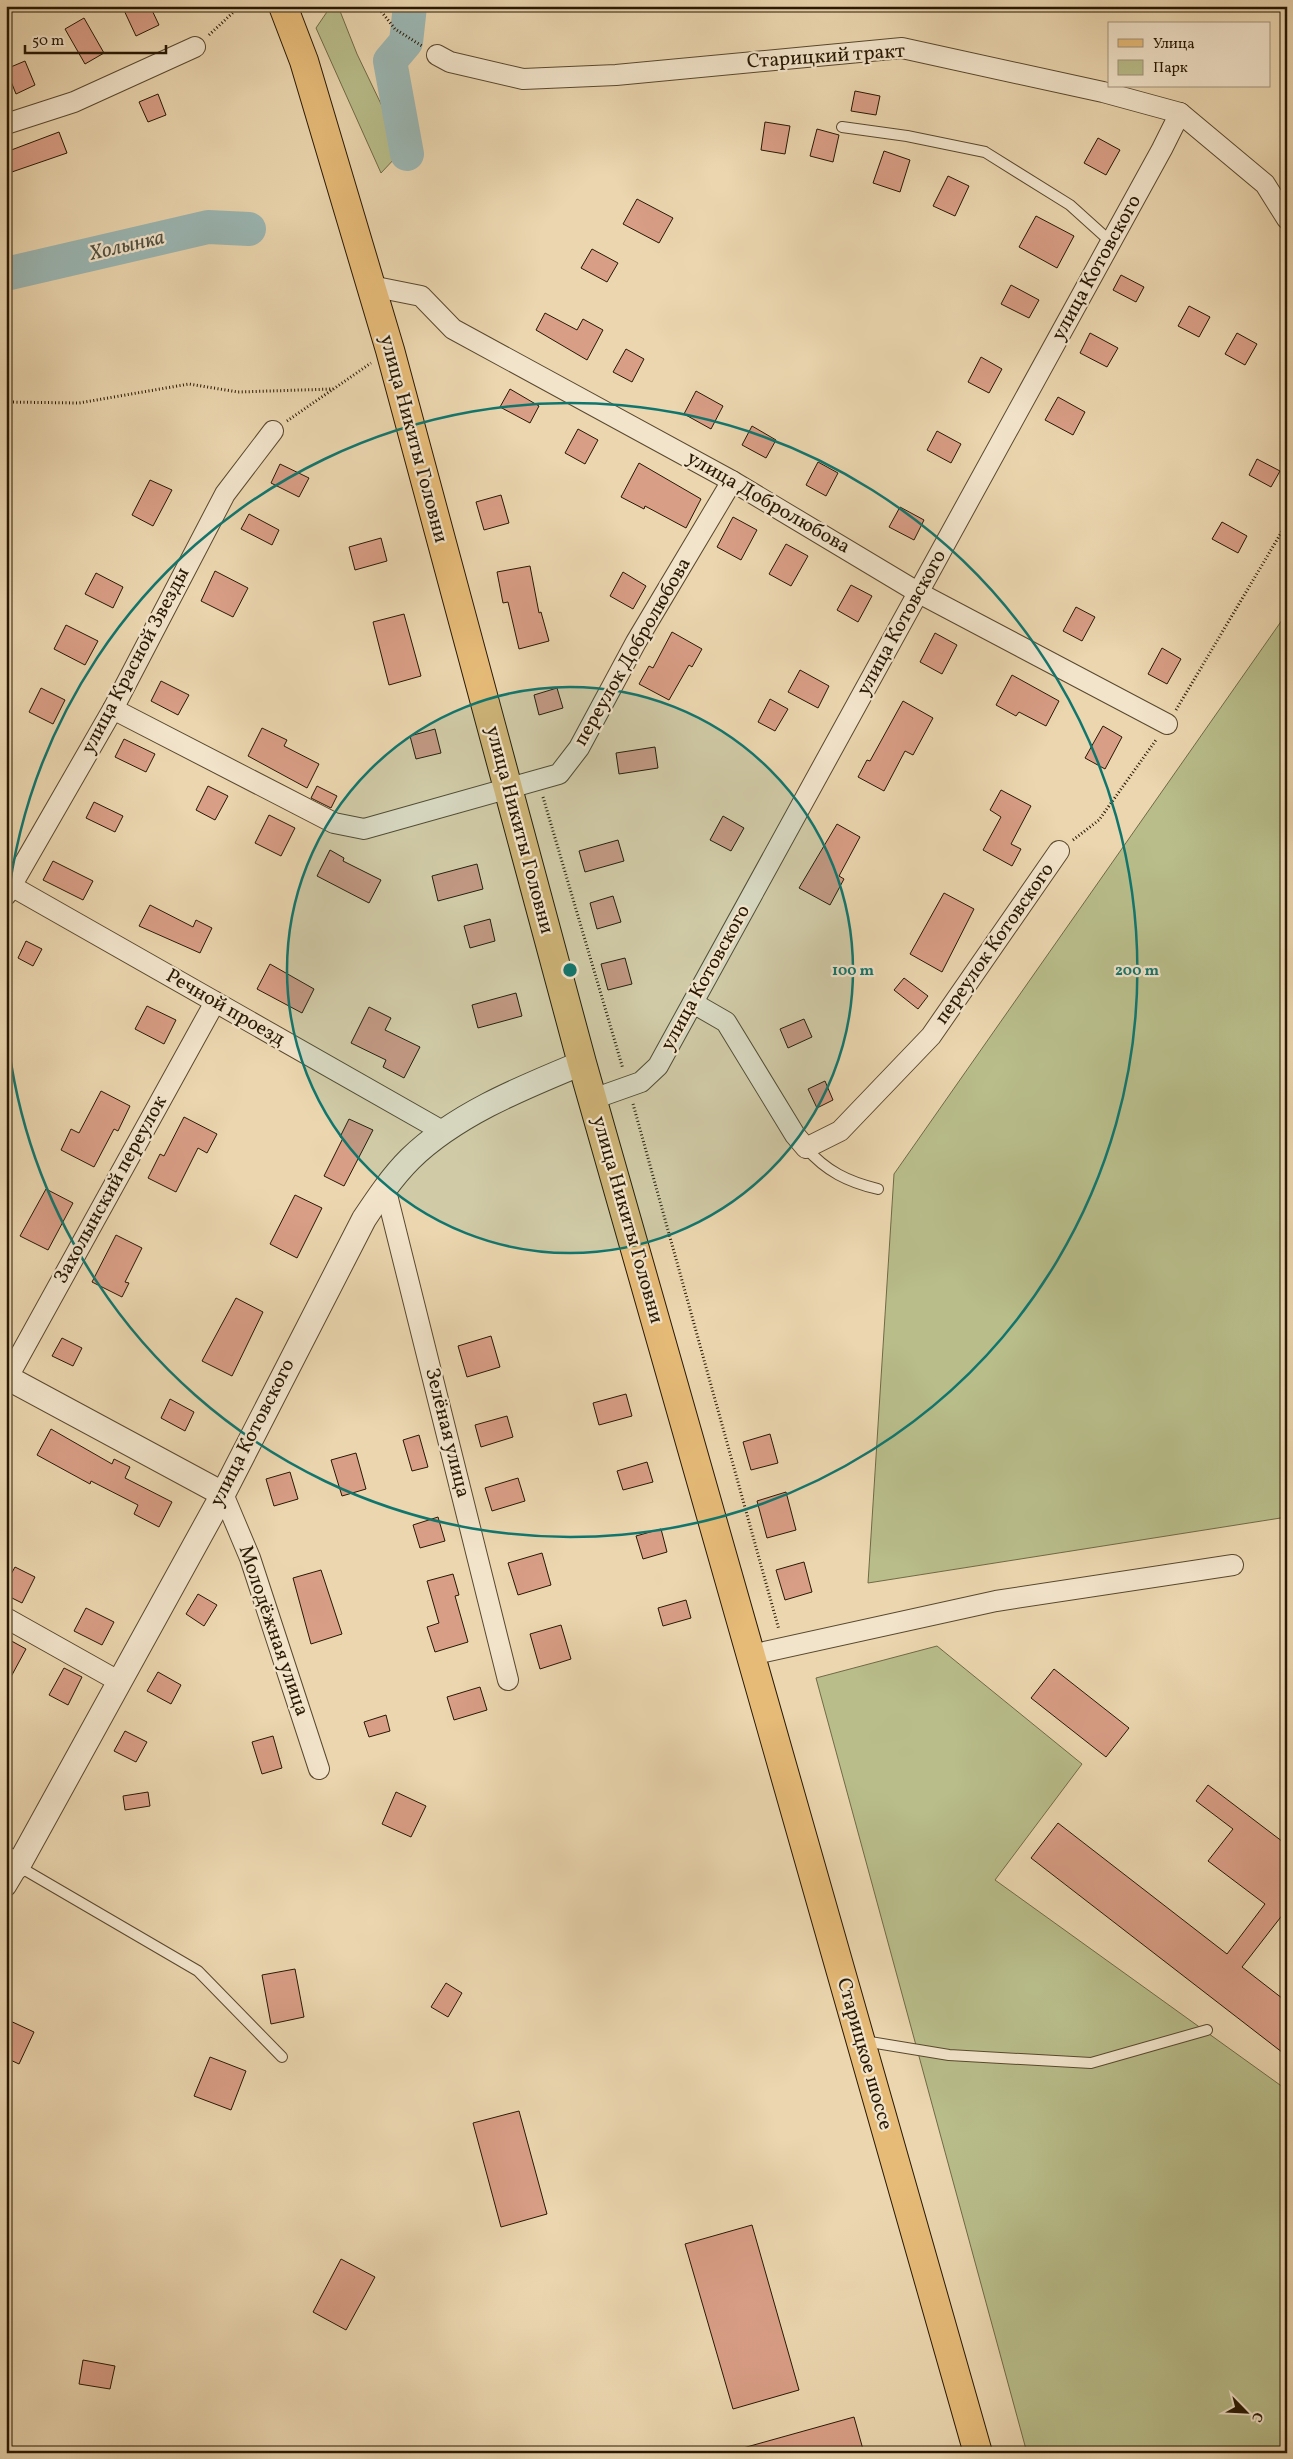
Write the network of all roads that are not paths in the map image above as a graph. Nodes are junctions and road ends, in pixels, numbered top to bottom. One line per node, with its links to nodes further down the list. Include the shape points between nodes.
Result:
1 (283, 6): 9 (main road, улица Никиты Головни, via 304,61)
2 (195, 47): 5 (street, via 74,102)
3 (437, 55): 4 (street, Старицкий тракт, via 450,62 523,79 616,76 902,48 1103,92)
4 (1180, 113): 7 (street, Старицкий тракт, via 1265,184); 8 (street, улица Котовского)
5 (6, 124)
6 (842, 127): 8 (lane, via 985,152 1070,205)
7 (1287, 219)
8 (1111, 242): 12 (street, улица Котовского)
9 (371, 286): 11 (street, улица Добролюбова, via 422,296 453,329); 15 (main road, улица Никиты Головни)
10 (272, 431): 13 (street, улица Красной Звезды, via 224,494)
11 (732, 481): 12 (street, улица Добролюбова); 15 (street, переулок Добролюбова, via 636,642 579,748 559,774)
12 (918, 592): 14 (street, улица Добролюбова); 19 (street, улица Котовского)
13 (113, 709): 15 (street, переулок Добролюбова, via 334,823 364,829); 17 (street, улица Красной Звезды)
14 (1167, 724)
15 (507, 788): 20 (main road, улица Никиты Головни)
16 (1059, 851): 23 (street, переулок Котовского, via 931,1036 840,1131)
17 (8, 888): 18 (street, Речной проезд)
18 (215, 1002): 22 (street, Речной проезд); 26 (street, Захолынский переулок)
19 (692, 1003): 21 (street, улица Котовского, via 658,1066 642,1082); 23 (street, via 726,1022)
20 (582, 1063): 21 (main road, улица Никиты Головни); 22 (street, улица Котовского, via 516,1090)
21 (593, 1099): 30 (main road, улица Никиты Головни)
22 (444, 1132): 24 (street, улица Котовского, via 411,1158)
23 (806, 1148): 25 (lane, via 837,1175)
24 (386, 1187): 27 (street, улица Котовского, via 364,1219); 31 (street, Зелёная улица)
25 (878, 1189)
26 (7, 1377): 27 (street)
27 (223, 1494): 32 (street, улица Котовского); 33 (street, Молодёжная улица, via 250,1558)
28 (1233, 1565): 30 (street, via 996,1601)
29 (6, 1618): 32 (street)
30 (751, 1655): 36 (main road, Старицкое шоссе)
31 (508, 1680)
32 (120, 1682): 34 (street, улица Котовского)
33 (319, 1769)
34 (10, 1870): 37 (lane, via 198,1971)
35 (1207, 2030): 36 (lane, via 1091,2063 949,2055)
36 (860, 2040): 38 (main road, Старицкое шоссе)
37 (282, 2057)
38 (975, 2452)

